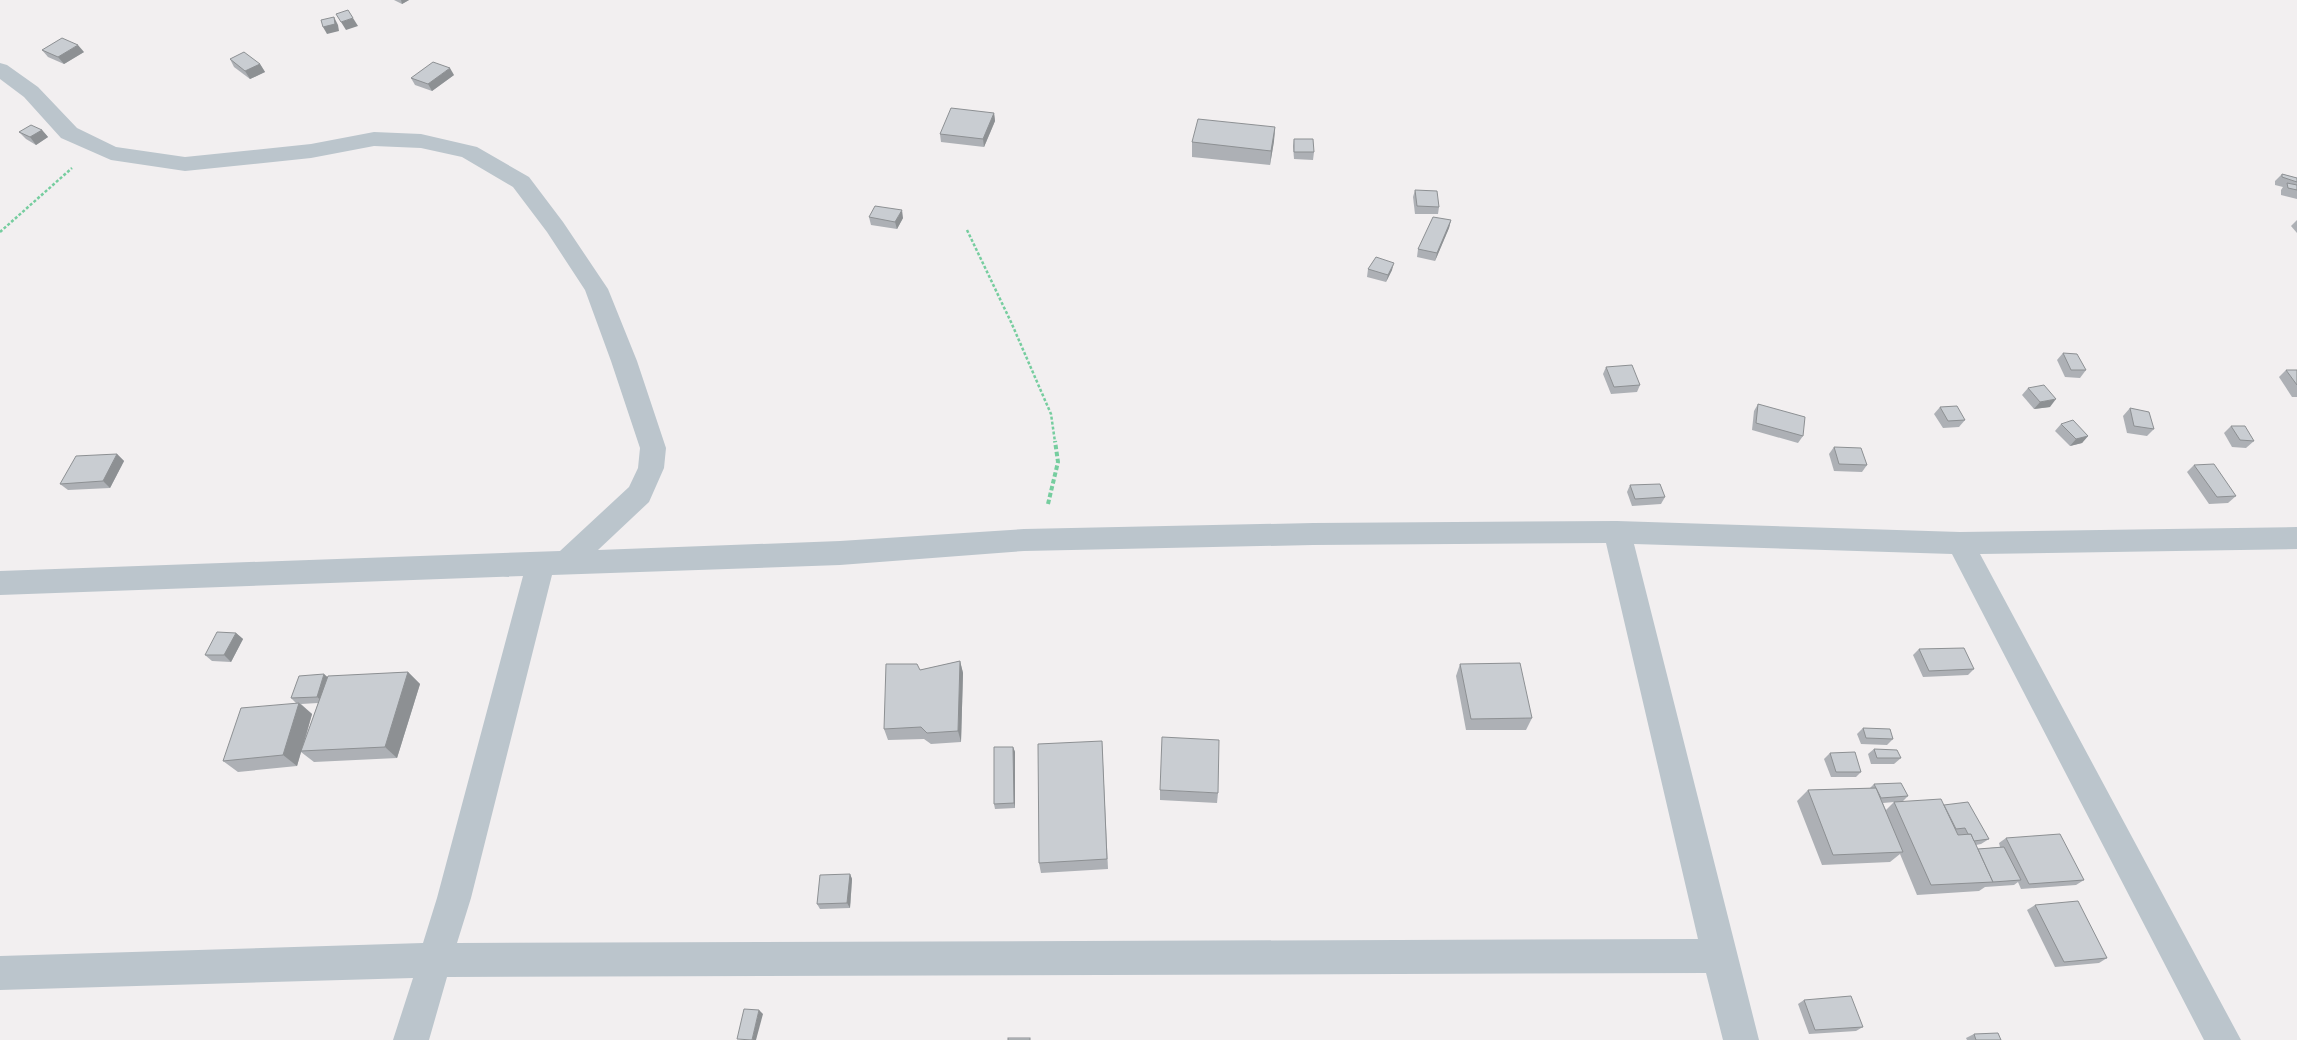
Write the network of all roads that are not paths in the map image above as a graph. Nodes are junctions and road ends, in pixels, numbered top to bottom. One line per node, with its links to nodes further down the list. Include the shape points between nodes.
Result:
1 (0, 69): 5 (street, via 31,92 69,133 111,153 185,164 311,151 374,139 420,141 469,152 521,182 596,289 653,448 651,468 639,494)
2 (2293, 531): 4 (street)
3 (1618, 532): 4 (street); 5 (street, via 1024,540 840,553); 7 (street)
4 (1960, 543): 12 (street)
5 (554, 564): 6 (street); 8 (street)
6 (0, 583)
7 (1719, 956): 8 (street); 11 (street)
8 (436, 960): 9 (street); 10 (street)
9 (0, 973)
10 (411, 1040)
11 (1741, 1040)
12 (2224, 1040)

